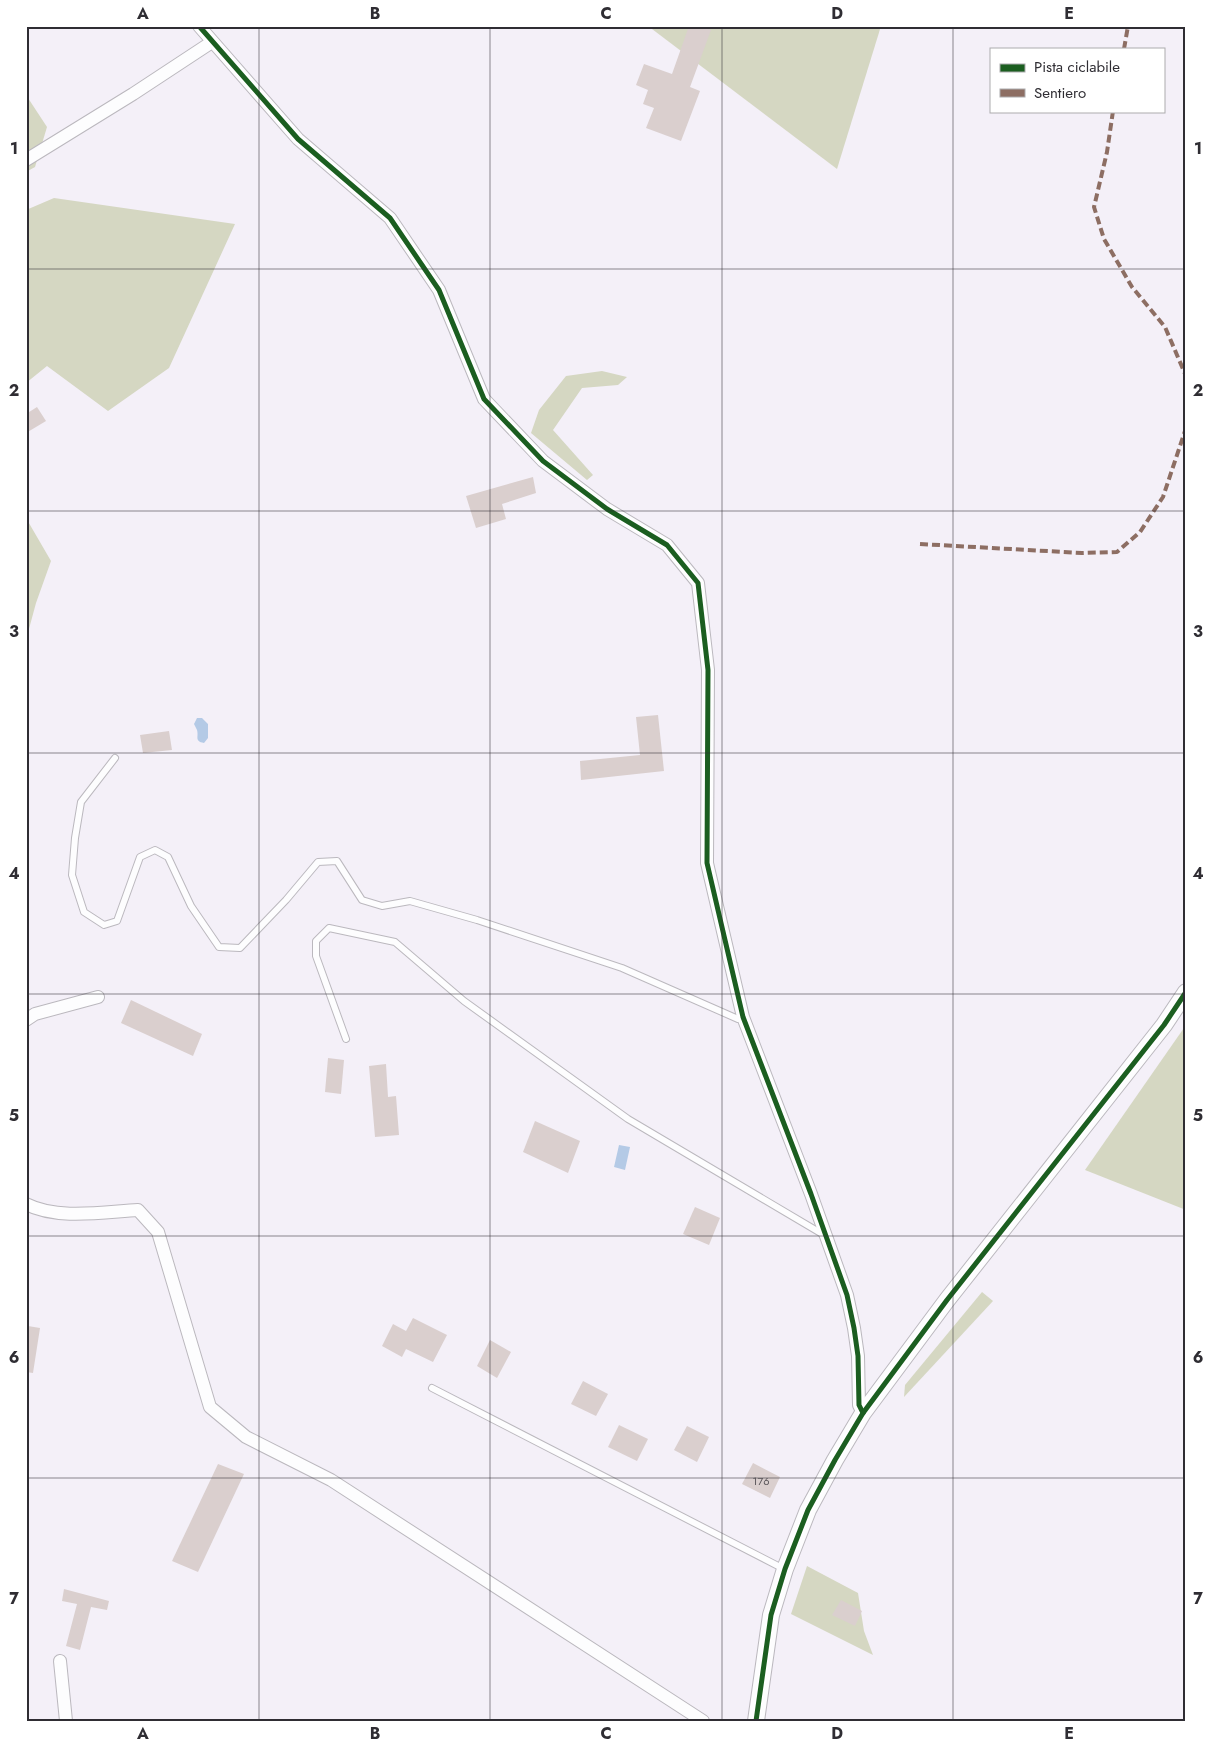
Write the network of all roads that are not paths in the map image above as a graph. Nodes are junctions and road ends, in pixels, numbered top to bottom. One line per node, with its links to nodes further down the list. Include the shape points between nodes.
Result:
1 (199, 26): 2 (street)
2 (212, 42): 3 (street); 7 (street, via 298,139 390,218 439,290 484,399 543,461 607,509 667,545 698,583 708,670 708,863)
3 (26, 160)
4 (115, 758): 7 (lane, via 81,802 72,876 84,912 104,925 117,921 140,856 156,850 168,857 191,906 219,947 226,948 240,948 318,862 337,861 362,900 382,906 410,901 478,920 622,968 738,1019)
5 (1186, 992): 13 (street, via 1164,1025 947,1300)
6 (98, 997): 8 (street, via 35,1014)
7 (743, 1017): 11 (street)
8 (26, 1020)
9 (346, 1039): 11 (lane, via 316,956 316,941 330,928 395,942 464,1001 628,1119)
10 (26, 1204): 17 (street, via 38,1210 67,1213 138,1210 158,1232 210,1407 246,1437 331,1480)
11 (826, 1235): 13 (street, via 847,1295 854,1328 859,1405)
12 (432, 1388): 14 (lane)
13 (863, 1413): 14 (street, via 808,1510)
14 (785, 1569): 18 (street, via 770,1615)
15 (60, 1661): 16 (street)
16 (66, 1721)
17 (703, 1721)
18 (756, 1721)

